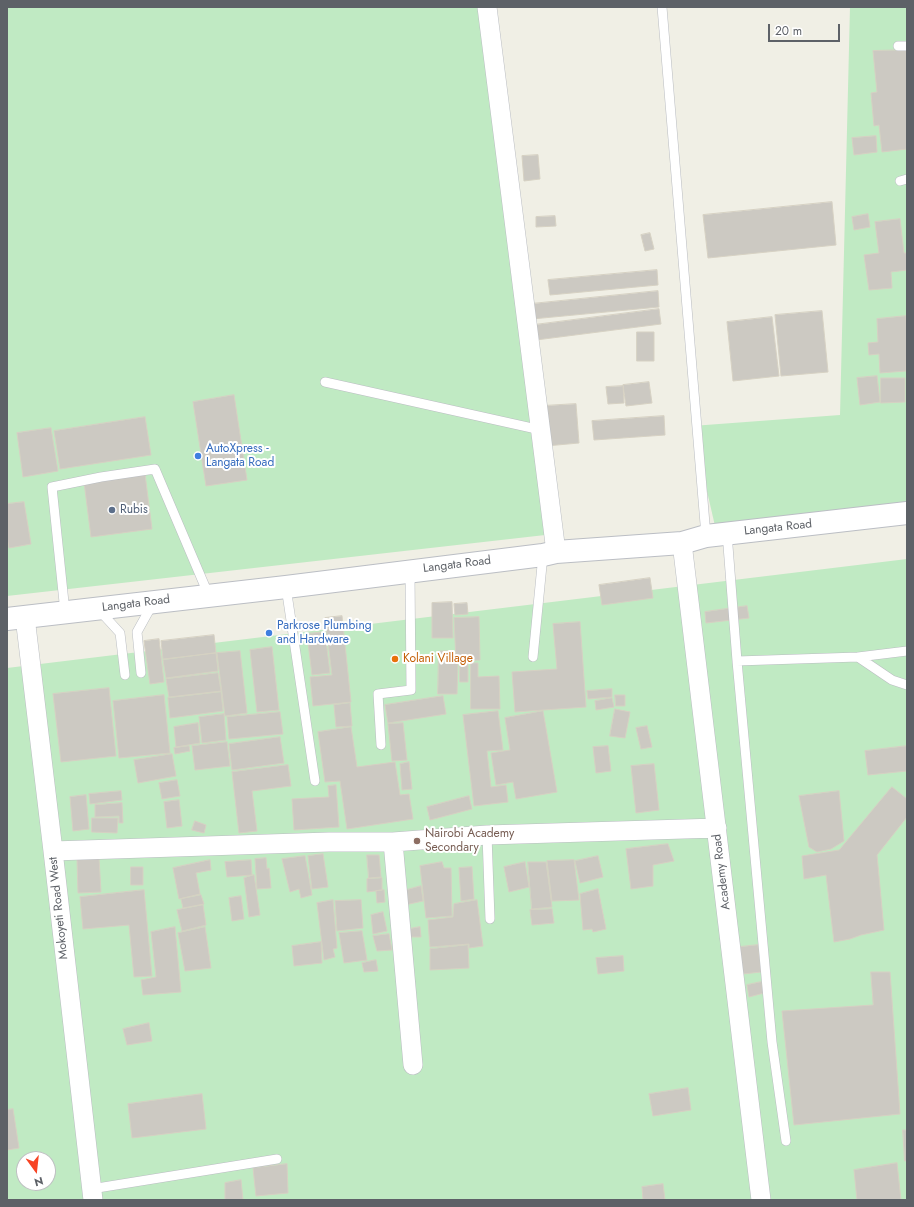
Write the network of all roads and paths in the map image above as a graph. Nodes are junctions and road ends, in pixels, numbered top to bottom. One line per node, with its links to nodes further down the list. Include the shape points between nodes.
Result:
1 (487, 7): 4 (street)
2 (662, 7): 7 (lane)
3 (326, 382): 4 (lane)
4 (541, 430): 9 (street)
5 (907, 513): 6 (main road, Langata Road)
6 (727, 533): 7 (main road, Langata Road); 20 (lane)
7 (706, 536): 8 (main road, Langata Road)
8 (682, 544): 9 (main road, Langata Road); 26 (street, Academy Road)
9 (550, 554): 10 (main road, Langata Road); 18 (lane)
10 (410, 571): 11 (main road, Langata Road); 24 (lane, via 411,690 378,694)
11 (286, 587): 12 (main road, Langata Road); 25 (lane)
12 (208, 596): 13 (main road, Langata Road); 15 (lane, via 155,469 52,487)
13 (154, 602): 14 (main road, Langata Road); 21 (lane, via 137,632)
14 (98, 609): 15 (main road, Langata Road); 22 (lane, via 120,633)
15 (66, 612): 16 (main road, Langata Road)
16 (16, 618): 29 (street, Mokoyeti Road West)
17 (907, 651): 19 (lane)
18 (533, 657)
19 (858, 657): 20 (lane); 23 (lane, via 892,680)
20 (737, 661): 32 (lane, via 772,1042)
21 (141, 672)
22 (125, 675)
23 (907, 685)
24 (381, 745)
25 (315, 781)
26 (717, 828): 27 (street); 35 (street, Academy Road)
27 (487, 835): 28 (street); 30 (lane)
28 (393, 842): 29 (street); 31 (street)
29 (53, 851): 34 (street, Mokoyeti Road West)
30 (490, 920)
31 (413, 1065)
32 (786, 1141)
33 (277, 1159): 34 (lane)
34 (92, 1195)
35 (761, 1200)

